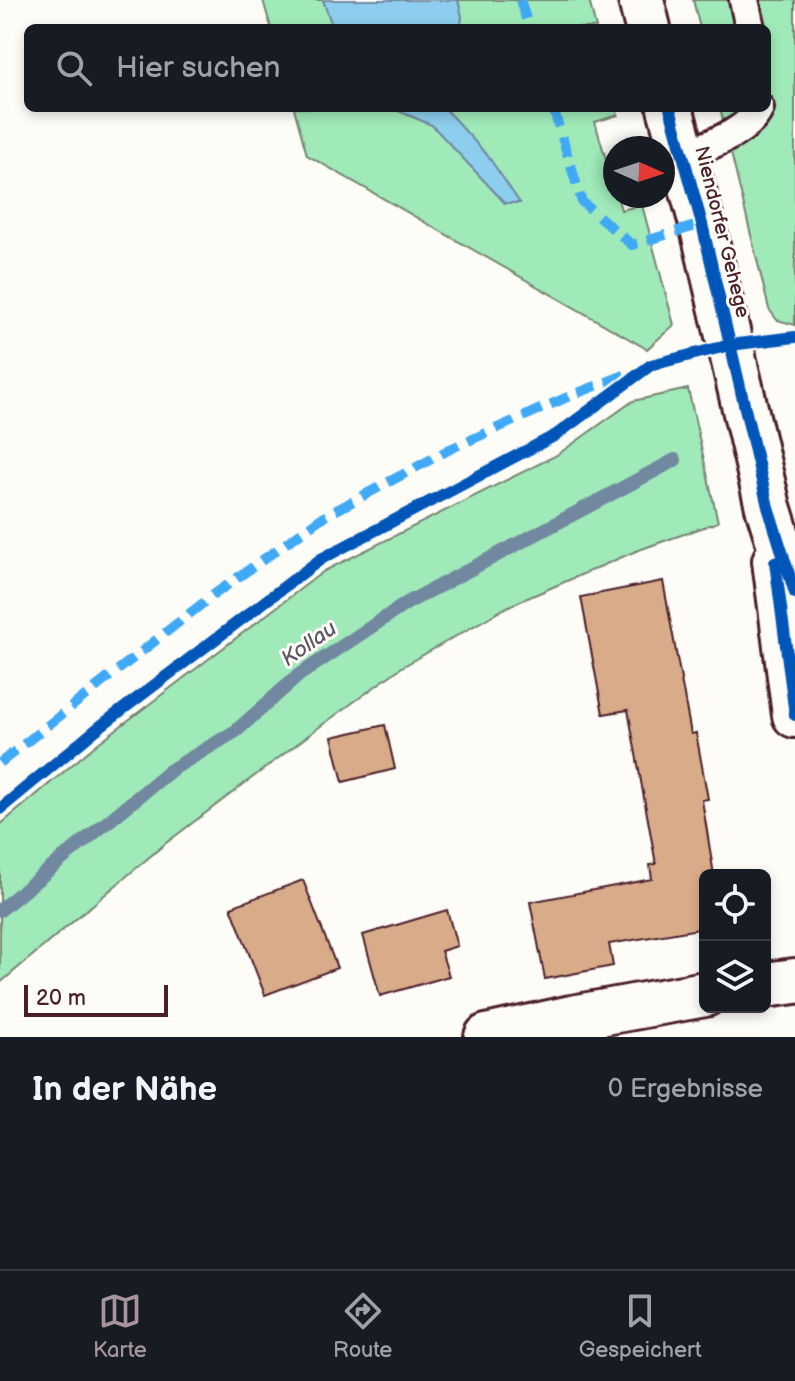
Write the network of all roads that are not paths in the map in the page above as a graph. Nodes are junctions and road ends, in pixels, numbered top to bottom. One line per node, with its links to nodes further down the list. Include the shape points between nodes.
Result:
1 (641, 0): 3 (street)
2 (744, 0): 4 (lane)
3 (647, 24)
4 (749, 24)
5 (671, 112): 7 (street, Niendorfer Gehege)
6 (758, 112): 7 (lane, via 742,129)
7 (682, 157): 8 (street, Niendorfer Gehege)
8 (768, 507): 9 (street, Niendorfer Gehege); 10 (street, Niendorfer Gehege)
9 (795, 593)
10 (795, 715)
11 (795, 981): 12 (street)
12 (771, 984)
13 (699, 995): 14 (street)
14 (487, 1037)

